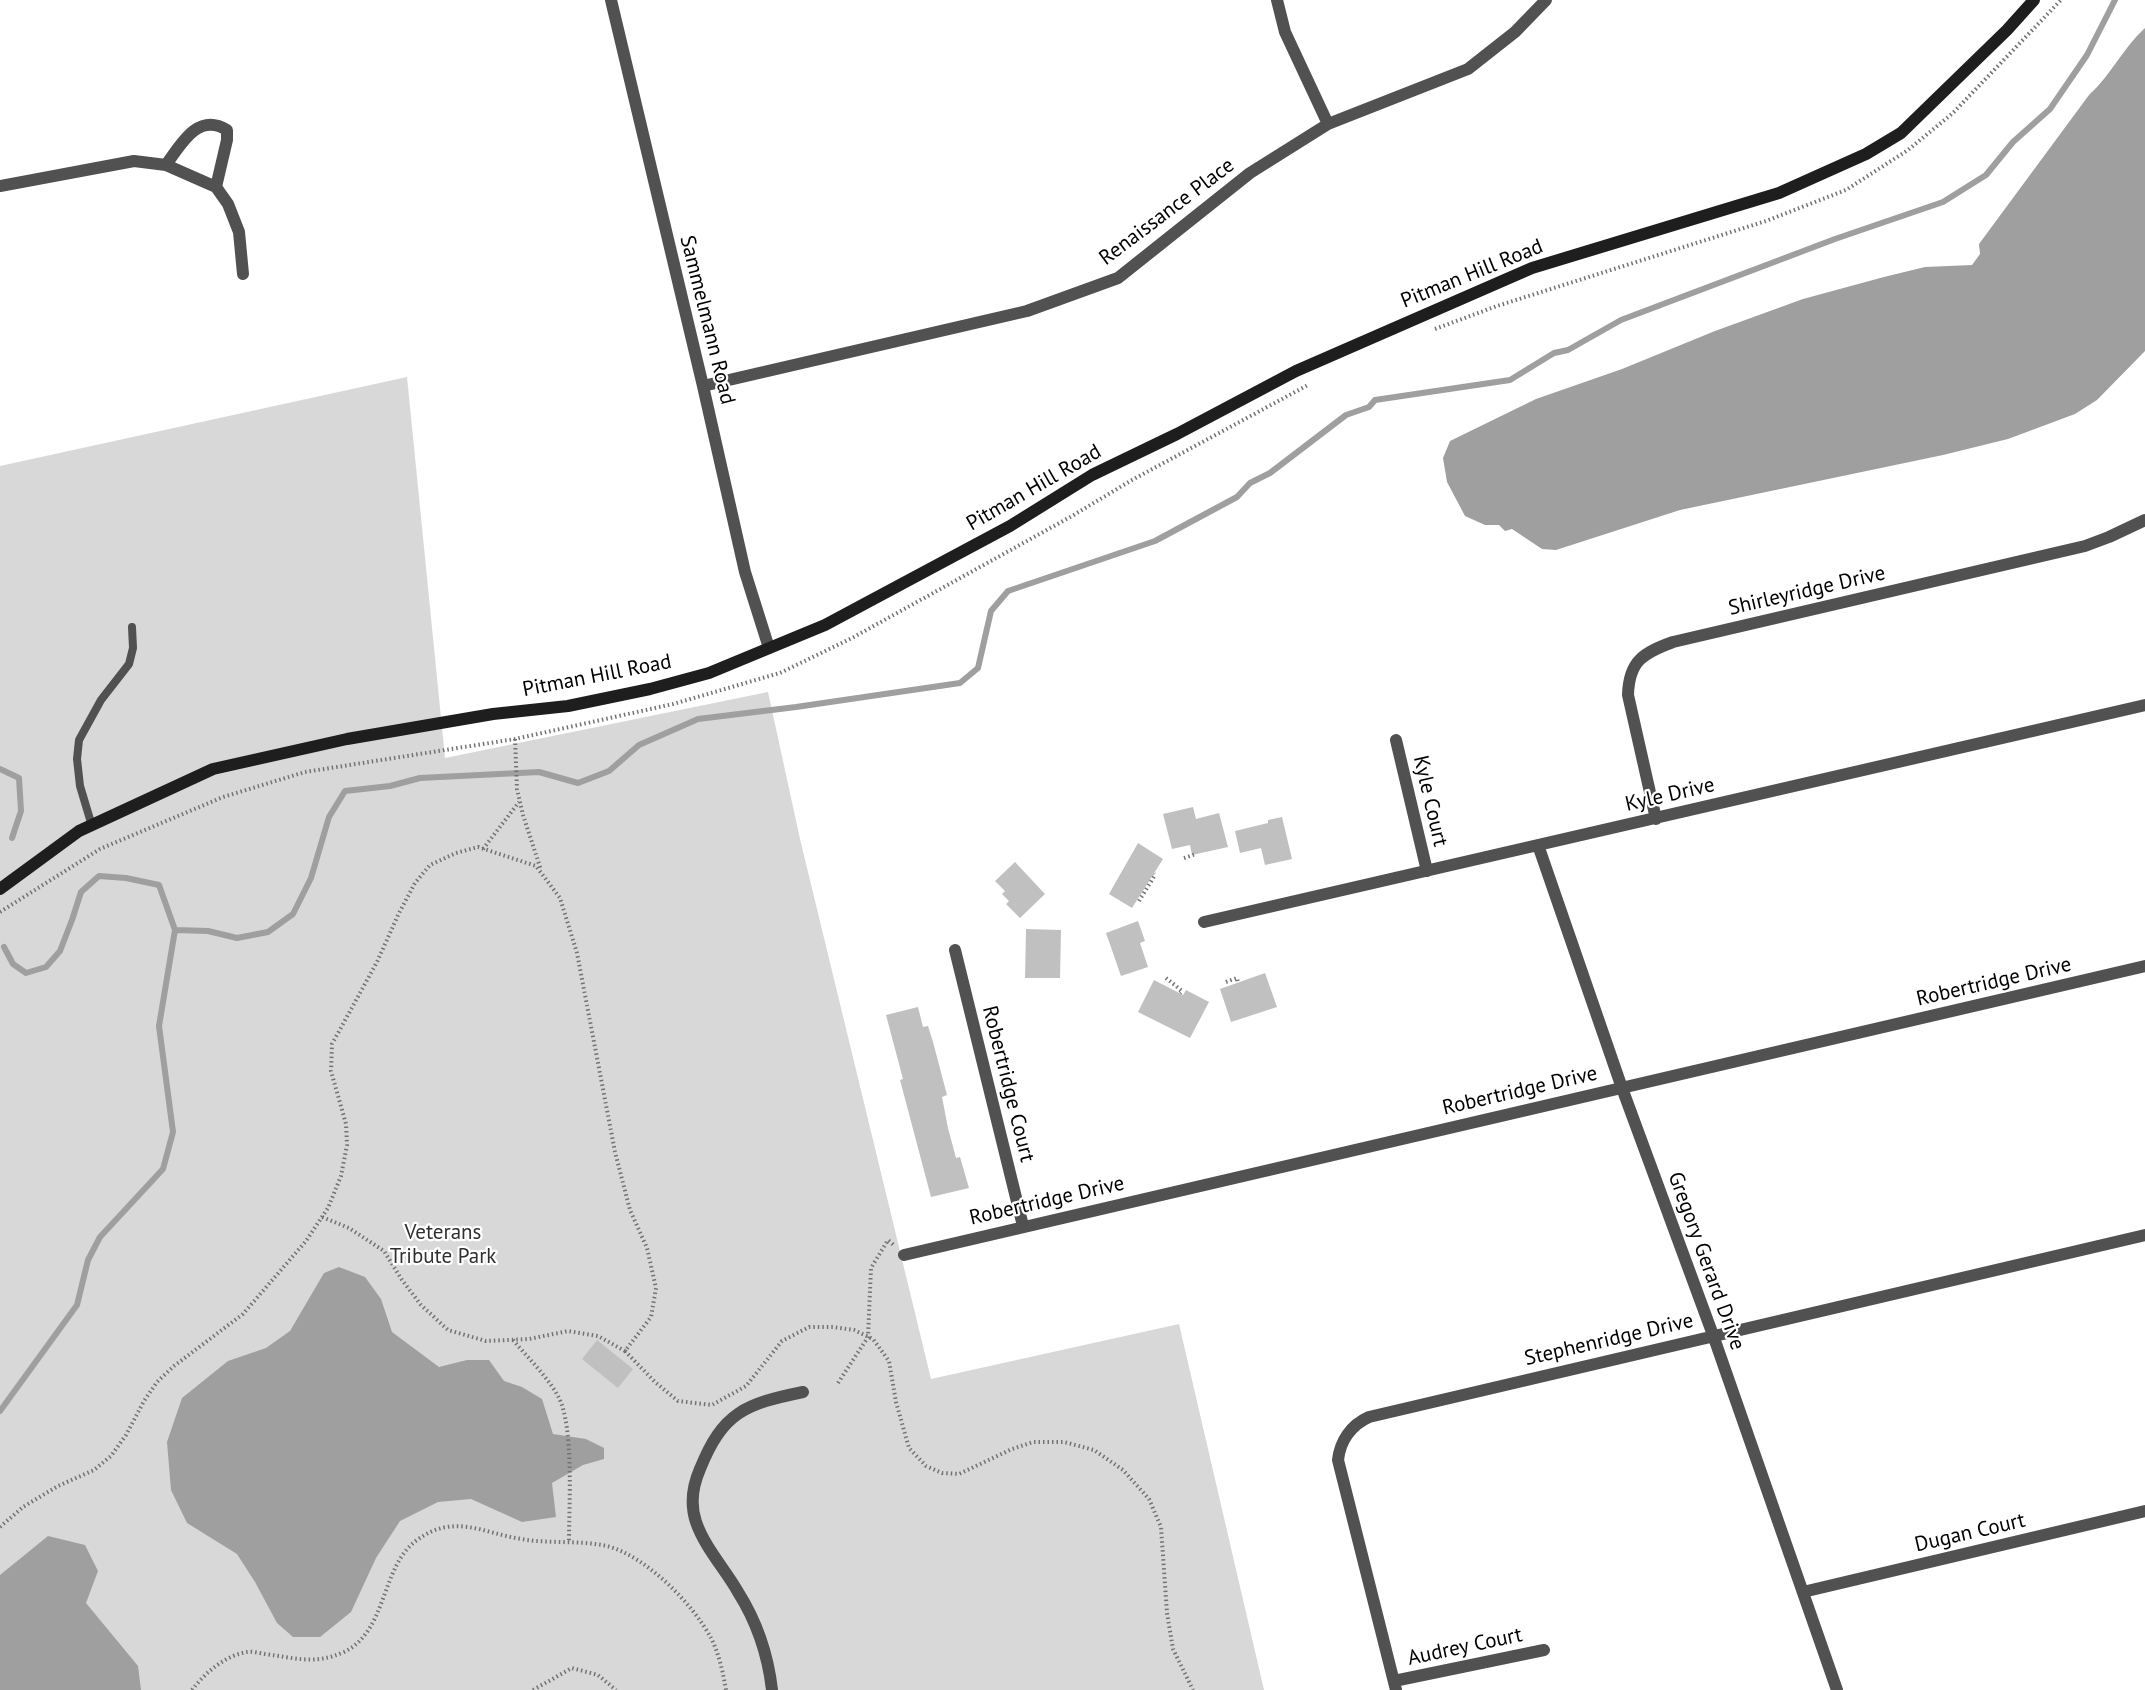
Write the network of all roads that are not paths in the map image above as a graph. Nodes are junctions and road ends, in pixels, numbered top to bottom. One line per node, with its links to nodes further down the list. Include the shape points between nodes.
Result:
1 (611, 0): 10 (street, Sammelmann Road)
2 (1277, 0): 5 (street, via 1285,32)
3 (1546, 0): 5 (street, Renaissance Place, via 1515,32 1468,69)
4 (2034, 0): 13 (main road, Pitman Hill Road, via 1901,133 1866,154 1779,193 1533,268 1296,371 1092,475 1010,526 825,625)
5 (1328, 124): 10 (street, Renaissance Place, via 1250,173 1138,264 1099,286 1027,311)
6 (166, 165): 7 (street, via 134,161); 8 (street); 8 (street, via 187,136 201,126 217,124 227,130 227,140)
7 (0, 186)
8 (216, 187): 9 (street, via 239,231)
9 (243, 274)
10 (704, 386): 13 (street, Sammelmann Road, via 745,572)
11 (2145, 520): 16 (street, Shirleyridge Drive, via 2085,546 1653,650 1628,677 1628,695)
12 (132, 627): 17 (lane, via 129,664 101,700 79,740 80,786)
13 (769, 648): 17 (main road, Pitman Hill Road, via 709,673 650,689 568,706 493,714 347,740 213,769)
14 (2145, 705): 16 (street, Kyle Drive)
15 (1396, 740): 19 (street, Kyle Court)
16 (1656, 819): 18 (street, Kyle Drive)
17 (92, 826): 20 (main road, Pitman Hill Road, via 79,831)
18 (1538, 845): 19 (street, Kyle Drive); 24 (street, Gregory Gerard Drive)
19 (1427, 871): 21 (street, Kyle Drive)
20 (0, 889)
21 (1204, 922)
22 (956, 950): 25 (street, Robertridge Court)
23 (2145, 966): 24 (street, Robertridge Drive)
24 (1622, 1088): 25 (street, Robertridge Drive); 28 (street, Gregory Gerard Drive)
25 (1023, 1226): 27 (street, Robertridge Drive)
26 (2145, 1235): 28 (street, Stephenridge Drive)
27 (904, 1254)
28 (1713, 1335): 31 (street, Gregory Gerard Drive); 33 (street, Stephenridge Drive, via 1369,1417 1350,1429 1338,1460)
29 (802, 1392): 34 (street, via 749,1407 725,1424 709,1447 692,1497 695,1521 758,1630)
30 (2145, 1511): 31 (street, Dugan Court)
31 (1803, 1592): 35 (street, Gregory Gerard Drive)
32 (1545, 1650): 33 (street, Audrey Court)
33 (1395, 1686)
34 (772, 1690)
35 (1837, 1690)

